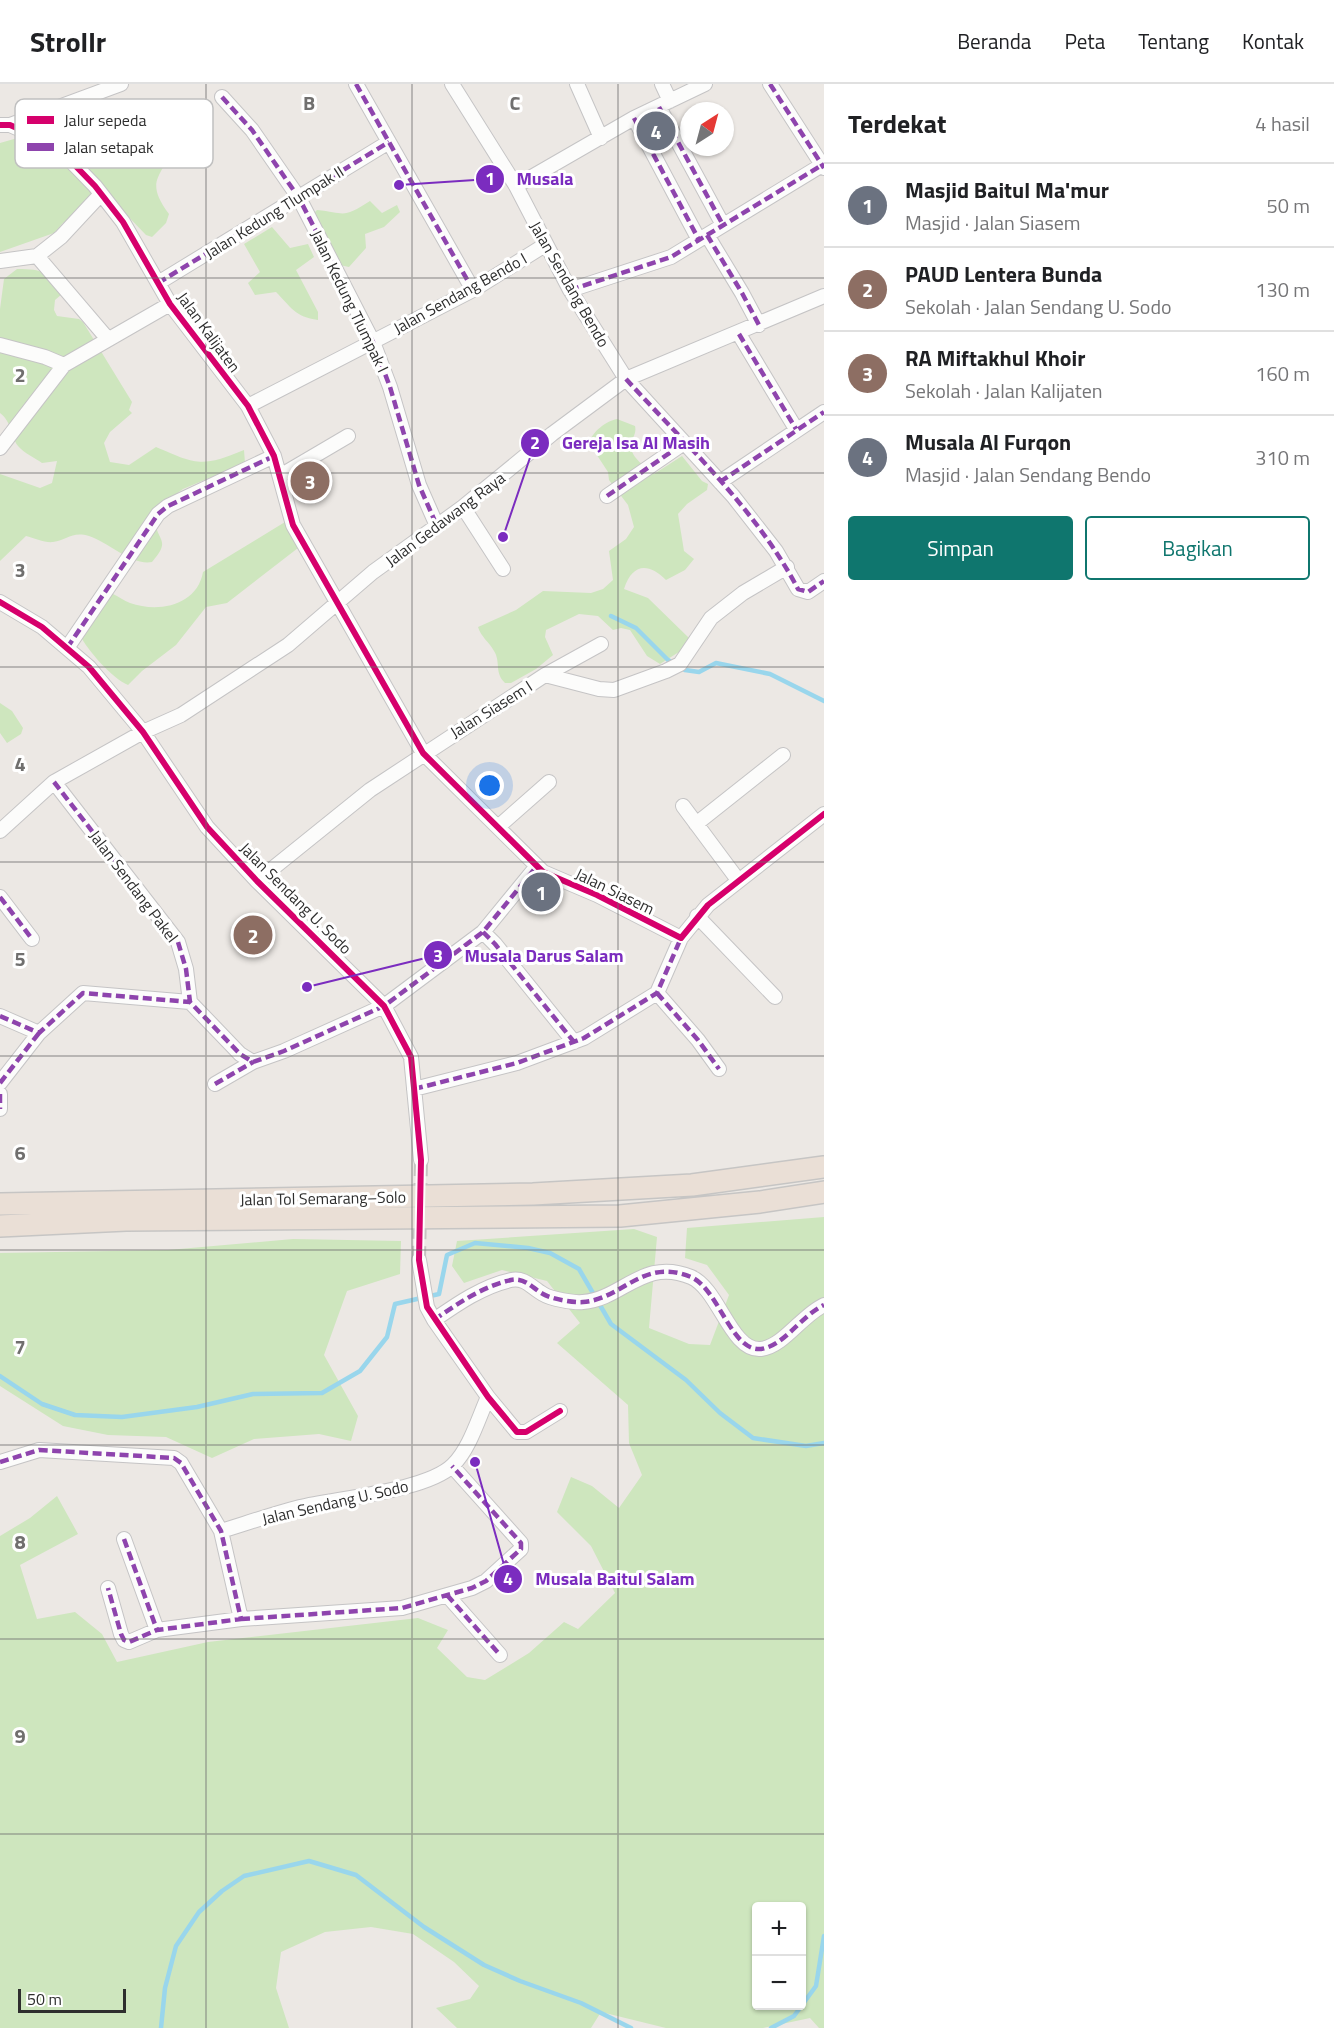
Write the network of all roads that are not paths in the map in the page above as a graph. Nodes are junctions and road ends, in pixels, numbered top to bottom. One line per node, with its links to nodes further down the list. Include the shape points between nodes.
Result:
1 (122, 84): 9 (street)
2 (356, 84): 13 (street)
3 (452, 84): 16 (street, Jalan Sendang Bendo)
4 (577, 84): 12 (street)
5 (662, 84): 10 (street)
6 (705, 84): 10 (street)
7 (770, 84): 14 (street)
8 (222, 97): 18 (street, Jalan Kedung Tlumpak I, via 252,130)
9 (79, 99)
10 (664, 104): 11 (street); 19 (street)
11 (634, 118): 12 (street); 20 (street)
12 (601, 138): 16 (street)
13 (389, 142): 18 (street, Jalan Kedung Tlumpak II); 25 (street)
14 (823, 167): 19 (street)
15 (77, 168): 17 (street, Jalan Kalijaten)
16 (516, 186): 21 (street, Jalan Sendang Bendo)
17 (101, 194): 22 (street, via 61,237); 24 (street, Jalan Kalijaten, via 123,222)
18 (299, 198): 24 (street, Jalan Kedung Tlumpak II); 32 (street, Jalan Kedung Tlumpak I)
19 (723, 225): 20 (street)
20 (703, 238): 26 (street, via 671,257); 29 (street, via 742,292)
21 (545, 245): 25 (street, Jalan Sendang Bendo I); 26 (street, Jalan Sendang Bendo)
22 (37, 256): 23 (street); 31 (street)
23 (0, 261)
24 (159, 283): 28 (street, Jalan Kalijaten)
25 (473, 290): 32 (street, Jalan Sendang Bendo I)
26 (570, 290): 35 (street, Jalan Sendang Bendo)
27 (824, 296): 29 (street, Jalan Gedawang Raya)
28 (170, 304): 31 (street); 36 (street, Jalan Kalijaten)
29 (759, 326): 30 (street, Jalan Gedawang Raya)
30 (739, 334): 35 (street, Jalan Gedawang Raya); 38 (street)
31 (107, 338): 34 (street)
32 (373, 342): 36 (street, Jalan Sendang Bendo I); 47 (street, Jalan Kedung Tlumpak I, via 419,485)
33 (0, 345): 34 (street)
34 (64, 365): 41 (street)
35 (626, 379): 40 (street, Jalan Sendang Bendo); 46 (street, Jalan Gedawang Raya)
36 (248, 406): 42 (street, Jalan Kalijaten)
37 (824, 412): 38 (street)
38 (796, 429): 44 (street)
39 (348, 436): 43 (street)
40 (684, 443): 44 (street, Jalan Sendang Bendo); 45 (street)
41 (0, 448)
42 (274, 456): 43 (street, Jalan Kalijaten); 54 (street, via 158,514)
43 (280, 476): 52 (street, Jalan Kalijaten, via 293,525)
44 (720, 482): 48 (street, Jalan Sendang Bendo)
45 (607, 496)
46 (463, 507): 47 (street, Jalan Gedawang Raya); 49 (street)
47 (437, 526): 52 (street, Jalan Gedawang Raya, via 373,572)
48 (787, 567): 50 (street, Jalan Sendang Bendo, via 802,592); 55 (street, Jalan Siasem I, via 711,618 680,663 666,671 614,690)
49 (503, 569)
50 (824, 581)
51 (0, 602): 54 (street, Jalan Sendang U. Sodo, via 42,627)
52 (338, 604): 56 (street, Jalan Gedawang Raya, via 288,645 181,715); 57 (street, Jalan Siasem)
53 (601, 644): 55 (street)
54 (67, 648): 56 (street, Jalan Sendang U. Sodo, via 89,667)
55 (545, 675): 57 (street, Jalan Siasem I)
56 (143, 732): 59 (street, Jalan Gedawang Raya); 68 (street, Jalan Sendang U. Sodo, via 207,827)
57 (423, 753): 64 (street, Jalan Siasem); 68 (street, Jalan Siasem I, via 370,790)
58 (783, 755): 63 (street)
59 (54, 782): 65 (street, Jalan Gedawang Raya); 76 (street, Jalan Sendang Pakel, via 177,942 186,969)
60 (549, 782): 64 (street)
61 (683, 806): 63 (street)
62 (824, 814): 67 (street)
63 (696, 824): 67 (street)
64 (498, 827): 66 (street, Jalan Siasem)
65 (0, 831)
66 (537, 866): 71 (street); 72 (street, Jalan Siasem)
67 (738, 880): 70 (street)
68 (257, 881): 77 (street, Jalan Sendang U. Sodo)
69 (0, 897): 73 (street)
70 (697, 916): 72 (street); 75 (street)
71 (483, 932): 77 (street); 80 (street)
72 (681, 938): 74 (street)
73 (32, 939)
74 (657, 993): 80 (street); 82 (street)
75 (775, 997)
76 (190, 1002): 79 (street, via 83,993); 81 (street, via 240,1054)
77 (384, 1006): 81 (street); 85 (street, Jalan Sendang U. Sodo, via 411,1057)
78 (0, 1016): 79 (street)
79 (39, 1034): 83 (street)
80 (574, 1042): 85 (street, via 517,1063)
81 (253, 1062): 84 (street)
82 (719, 1069)
83 (0, 1083)
84 (215, 1084)
85 (414, 1089): 88 (street, Jalan Sendang U. Sodo)
86 (0, 1094): 87 (street)
87 (0, 1109)
88 (421, 1160)
89 (824, 1167): 91 (highway, Jalan Tol Semarang–Solo, via 692,1185 533,1194)
90 (824, 1192): 92 (highway, Jalan Tol Semarang–Solo, via 620,1216 126,1220)
91 (0, 1204)
92 (0, 1226)
93 (419, 1260): 95 (street, via 427,1307)
94 (824, 1305): 95 (street, via 810,1312 776,1343 761,1349 741,1341 714,1295 693,1278 670,1271 656,1272 583,1302 544,1295 527,1282 514,1279 462,1301)
95 (434, 1320): 96 (street)
96 (488, 1396): 97 (street, via 521,1434); 99 (street, via 462,1454)
97 (560, 1411)
98 (0, 1462): 100 (street, via 39,1450 174,1458 181,1463)
99 (452, 1466): 100 (street, Jalan Sendang U. Sodo, via 391,1491 302,1507); 103 (street, via 522,1547 486,1581)
100 (221, 1531): 104 (street)
101 (124, 1539): 105 (street)
102 (108, 1588): 105 (street, via 124,1640 129,1642)
103 (447, 1595): 104 (street, via 402,1608); 106 (street)
104 (241, 1618): 105 (street)
105 (157, 1630)
106 (500, 1655)

